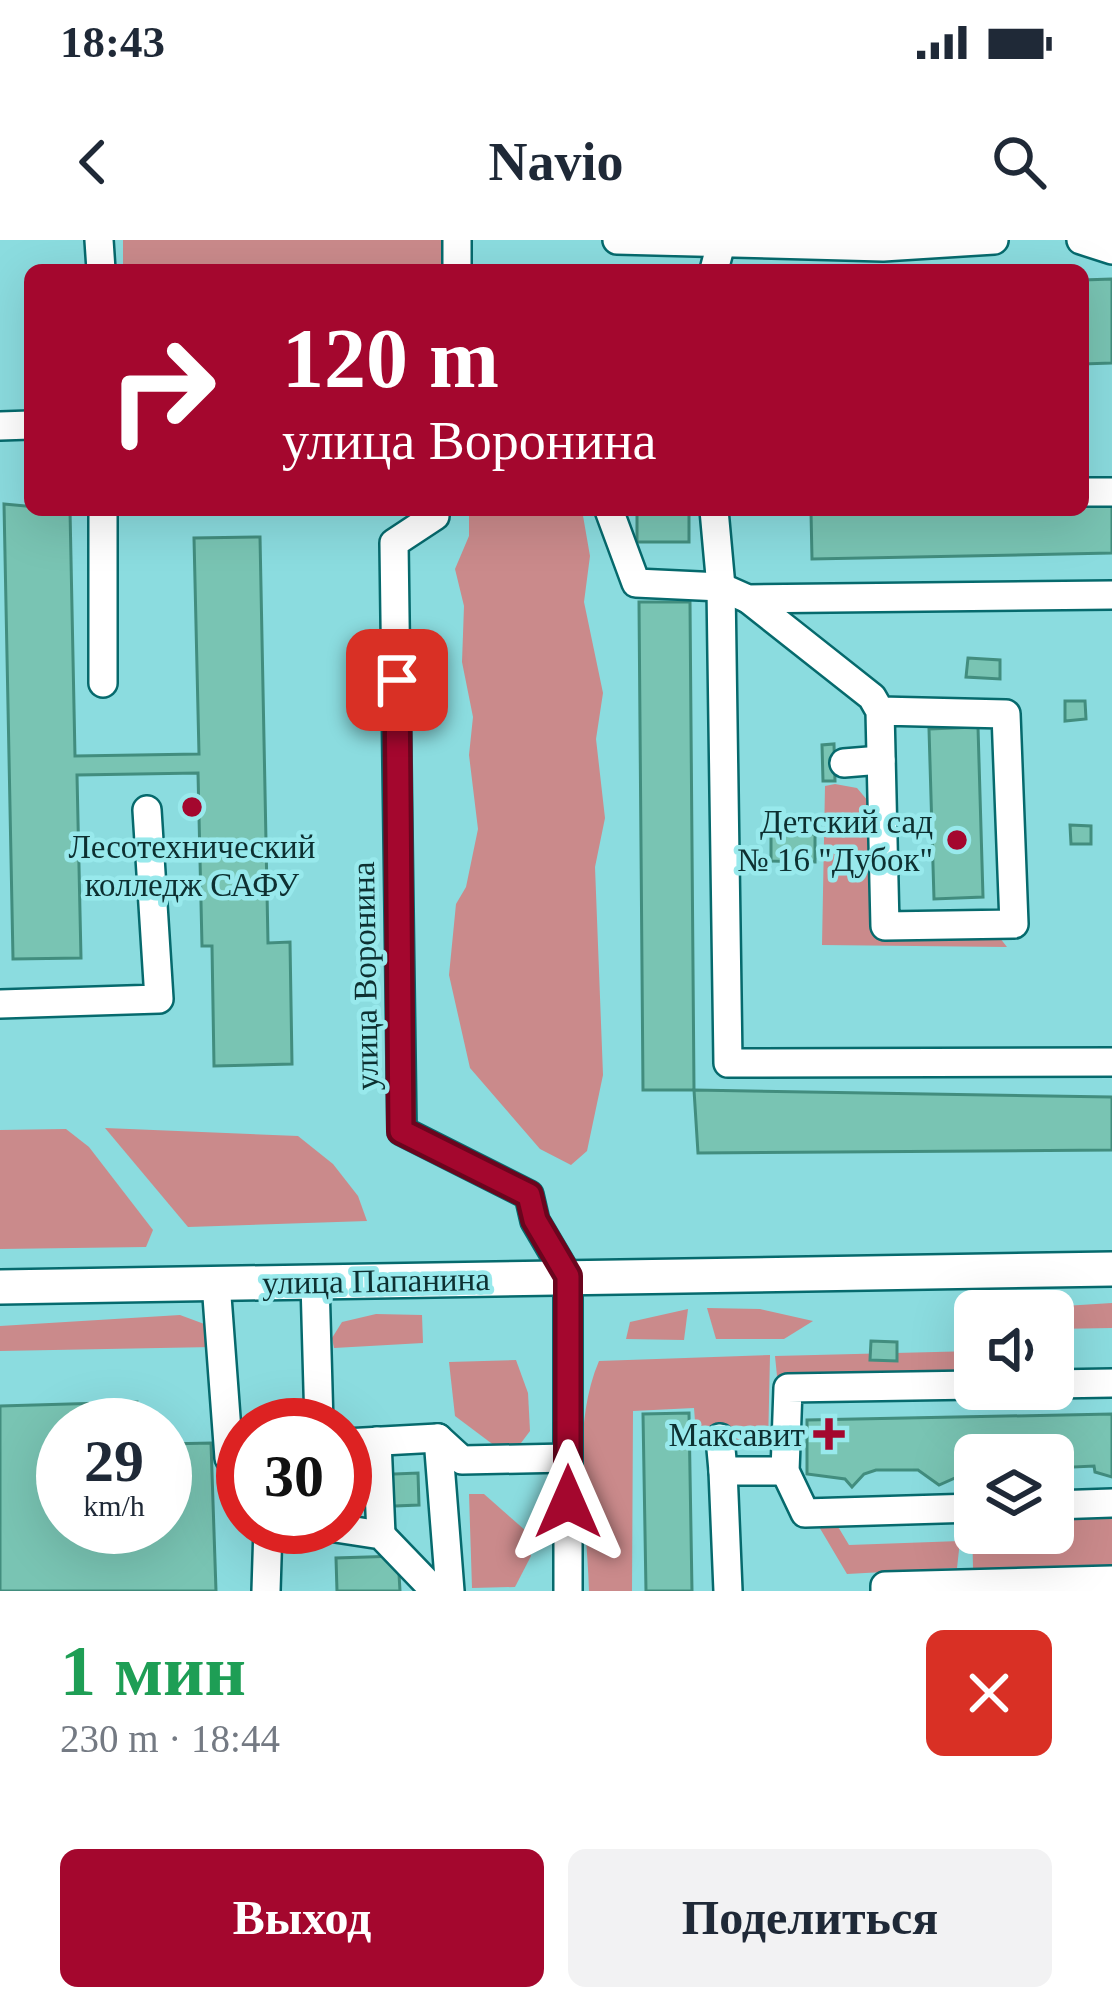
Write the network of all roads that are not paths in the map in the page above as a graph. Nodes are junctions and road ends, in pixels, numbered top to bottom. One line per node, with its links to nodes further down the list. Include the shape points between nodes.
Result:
1 (617, 240): 4 (street)
2 (994, 240): 4 (street, via 883,247)
3 (1081, 240): 5 (street)
4 (722, 241)
5 (1112, 250)
6 (103, 516): 13 (street)
7 (435, 516): 21 (street, улица Воронина, via 394,543 401,1131 529,1195)
8 (611, 516): 10 (street, via 636,583)
9 (715, 516): 10 (street)
10 (721, 587): 12 (street); 19 (street, via 728,1063)
11 (1112, 595): 12 (street)
12 (748, 598): 14 (street)
13 (104, 683)
14 (880, 711): 15 (street); 15 (street, via 1006,714 1014,924 885,926)
15 (881, 760): 16 (street)
16 (844, 763)
17 (147, 810): 18 (street, via 159,999)
18 (0, 1004)
19 (1112, 1062)
20 (1112, 1269): 21 (main road, улица Папанина)
21 (568, 1276): 22 (main road, улица Папанина); 34 (street)
22 (315, 1282): 23 (main road, улица Папанина); 29 (street)
23 (216, 1283): 24 (main road, улица Папанина); 28 (street)
24 (0, 1287)
25 (1112, 1383): 26 (street)
26 (1074, 1384)
27 (954, 1385): 36 (street, via 788,1388)
28 (225, 1398)
29 (318, 1398)
30 (438, 1438): 33 (street); 34 (street, via 462,1460); 47 (street)
31 (720, 1438): 35 (street)
32 (372, 1441): 33 (street)
33 (376, 1441): 41 (street)
34 (568, 1458): 48 (street)
35 (723, 1471): 36 (street); 49 (street)
36 (785, 1471): 39 (street, via 805,1513)
37 (1112, 1503): 38 (street)
38 (1074, 1504)
39 (954, 1509)
40 (372, 1534): 41 (street)
41 (381, 1535): 46 (street)
42 (267, 1554): 45 (street)
43 (1112, 1580): 44 (street)
44 (880, 1589)
45 (266, 1591)
46 (435, 1591)
47 (450, 1591)
48 (568, 1591)
49 (728, 1591)

